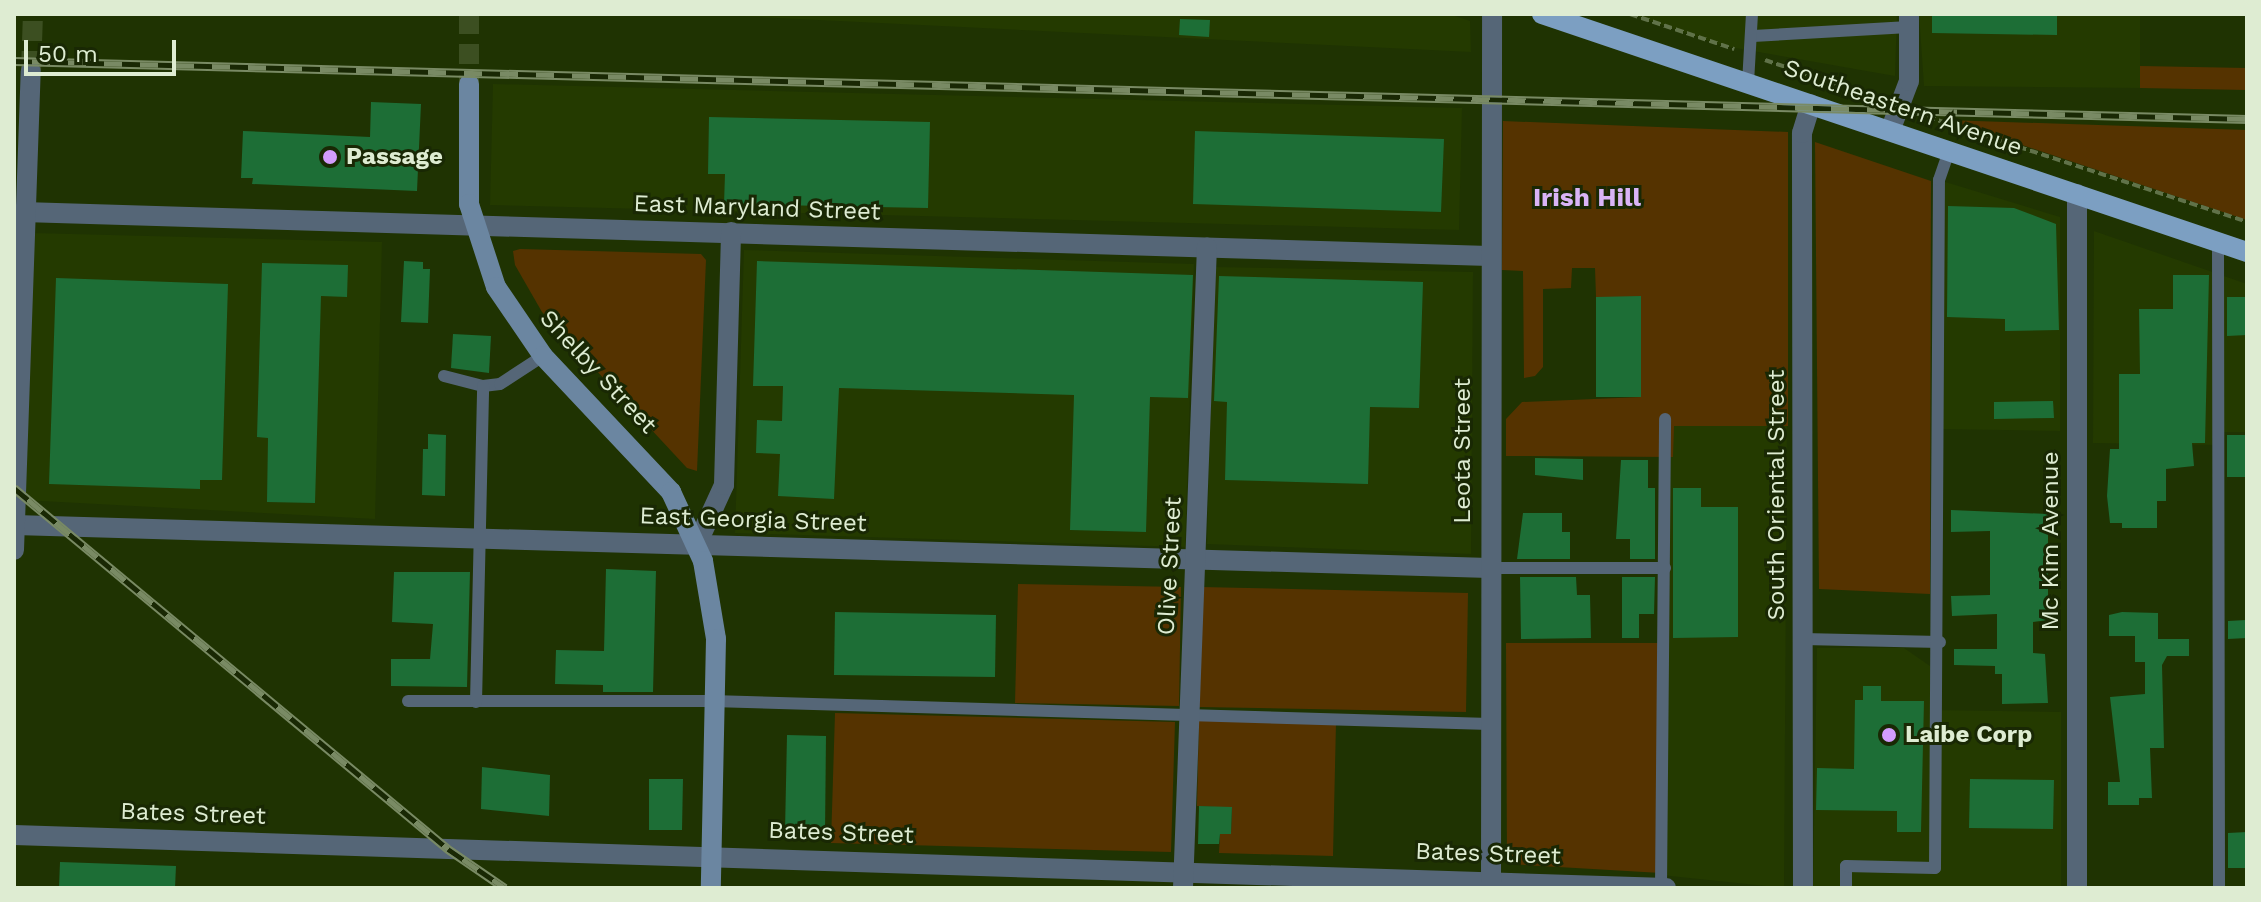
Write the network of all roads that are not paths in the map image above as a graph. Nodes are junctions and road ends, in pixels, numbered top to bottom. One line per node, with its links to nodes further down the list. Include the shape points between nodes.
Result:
1 (1492, 14): 19 (street, Leota Street)
2 (1542, 14): 7 (main road, Southeastern Avenue)
3 (1752, 14): 5 (lane)
4 (1909, 20): 5 (lane); 10 (street, via 1909,81)
5 (1753, 36): 7 (lane)
6 (31, 71): 13 (street)
7 (1748, 83): 9 (main road, Southeastern Avenue)
8 (469, 84): 14 (main road, Shelby Street)
9 (1811, 104): 10 (main road, Southeastern Avenue); 31 (street, South Oriental Street, via 1802,133)
10 (1890, 131): 11 (main road, Southeastern Avenue)
11 (1949, 151): 12 (main road, Southeastern Avenue); 32 (lane, via 1939,180)
12 (2077, 194): 16 (main road, Southeastern Avenue); 46 (street, Mc Kim Avenue)
13 (23, 212): 14 (street, East Maryland Street); 24 (street)
14 (472, 223): 15 (street, East Maryland Street); 20 (main road, Shelby Street, via 496,287)
15 (731, 232): 17 (street, East Maryland Street); 26 (street, via 724,485)
16 (2218, 242): 18 (main road, Southeastern Avenue); 47 (lane)
17 (1207, 247): 19 (street, East Maryland Street); 28 (street, Olive Street)
18 (2247, 252)
19 (1489, 256): 29 (street, Leota Street)
20 (543, 356): 22 (lane, via 500,384); 26 (main road, Shelby Street, via 649,464 676,500)
21 (444, 376): 22 (lane)
22 (483, 386): 25 (lane)
23 (1665, 419): 30 (lane)
24 (15, 525): 25 (street, East Georgia Street); 27 (street)
25 (477, 537): 26 (street, East Georgia Street); 35 (lane)
26 (697, 544): 28 (street, East Georgia Street); 34 (main road, Shelby Street, via 715,617)
27 (14, 550)
28 (1195, 559): 29 (street, East Georgia Street); 36 (street, Olive Street)
29 (1489, 568): 30 (lane); 37 (street, Leota Street)
30 (1665, 568): 43 (lane)
31 (1803, 639): 32 (lane); 44 (street, South Oriental Street)
32 (1940, 642): 45 (lane, via 1935,868 1846,866)
33 (408, 701): 35 (lane)
34 (712, 701): 35 (lane); 36 (lane); 39 (main road, Shelby Street)
35 (476, 702)
36 (1189, 715): 37 (lane); 40 (street, Olive Street)
37 (1490, 724): 41 (street, Leota Street)
38 (14, 835): 39 (street, Bates Street)
39 (711, 856): 40 (street, Bates Street); 42 (main road, Shelby Street)
40 (1183, 879): 41 (street, Bates Street)
41 (1491, 884): 43 (street, Bates Street)
42 (711, 888)
43 (1663, 888)
44 (1803, 888)
45 (1846, 888)
46 (2077, 888)
47 (2219, 888)

